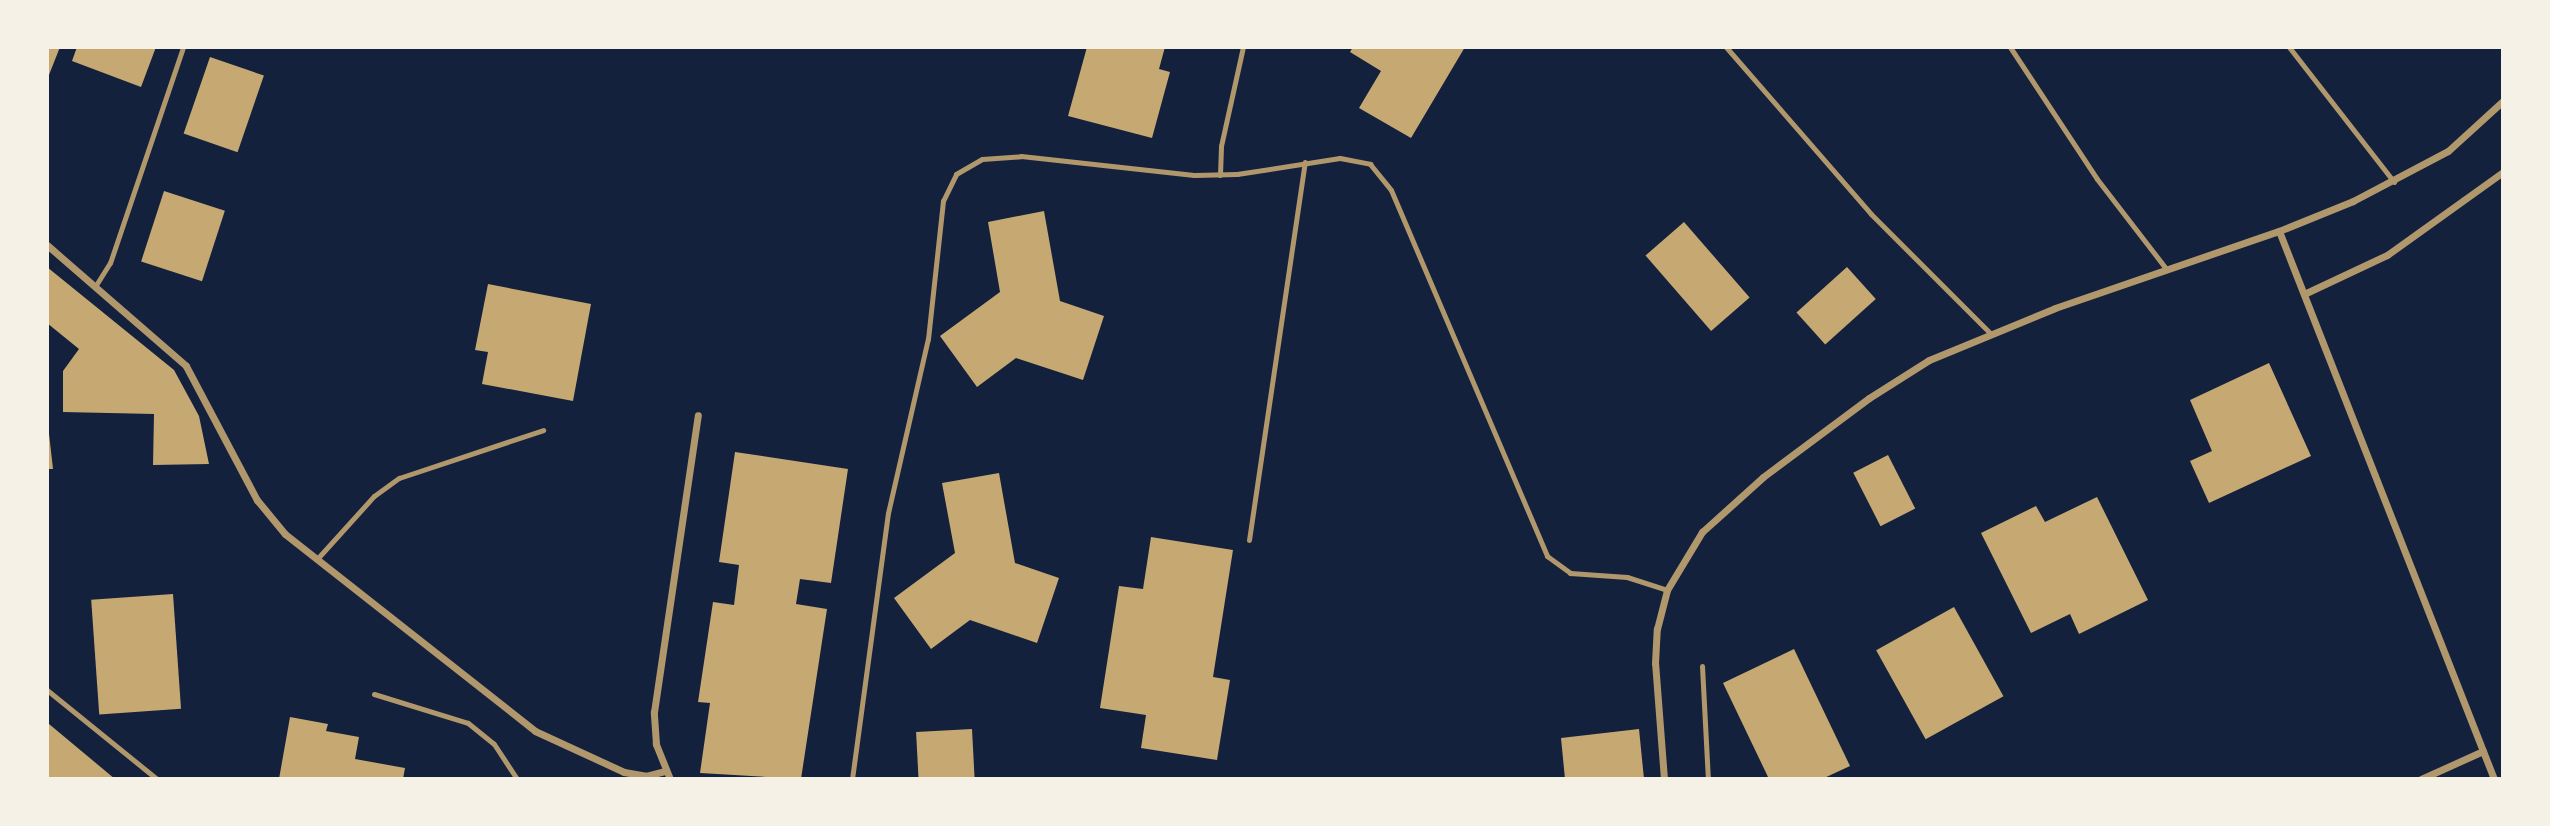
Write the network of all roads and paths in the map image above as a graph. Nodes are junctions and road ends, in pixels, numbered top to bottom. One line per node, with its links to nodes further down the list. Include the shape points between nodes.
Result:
1 (183, 47): 14 (lane, via 119,237)
2 (1243, 47): 9 (lane, via 1221,146)
3 (1726, 47): 16 (lane, via 1871,214)
4 (2010, 47): 13 (lane, via 2105,190)
5 (2289, 47): 10 (lane)
6 (2503, 101): 10 (street, via 2454,147)
7 (1305, 162): 9 (lane); 19 (lane); 21 (lane, via 1359,160 1387,181 1547,556 1570,573 1636,579)
8 (2503, 172): 15 (street, via 2387,255)
9 (1220, 175): 30 (lane, via 1168,174 1013,155 968,165 948,186 928,339 883,543)
10 (2394, 182): 11 (street)
11 (2280, 231): 13 (street); 15 (street)
12 (47, 245): 14 (street)
13 (2167, 270): 16 (street)
14 (96, 285): 20 (street, via 186,366 257,500 285,534)
15 (2304, 294): 25 (street)
16 (1990, 333): 21 (street, via 1913,369 1763,477 1702,532)
17 (698, 415): 26 (street, via 654,712 654,735)
18 (543, 430): 20 (lane, via 399,478 374,496)
19 (1250, 540)
20 (317, 559): 26 (street, via 535,731 624,772 646,776)
21 (1667, 590): 31 (street, via 1657,629 1655,663)
22 (1702, 666): 32 (lane)
23 (47, 690): 27 (lane)
24 (374, 694): 28 (lane, via 468,723 489,738)
25 (2483, 751): 33 (street); 34 (street)
26 (665, 771): 29 (street)
27 (157, 779)
28 (517, 779)
29 (670, 779)
30 (852, 779)
31 (1664, 779)
32 (1709, 779)
33 (2421, 779)
34 (2494, 779)

